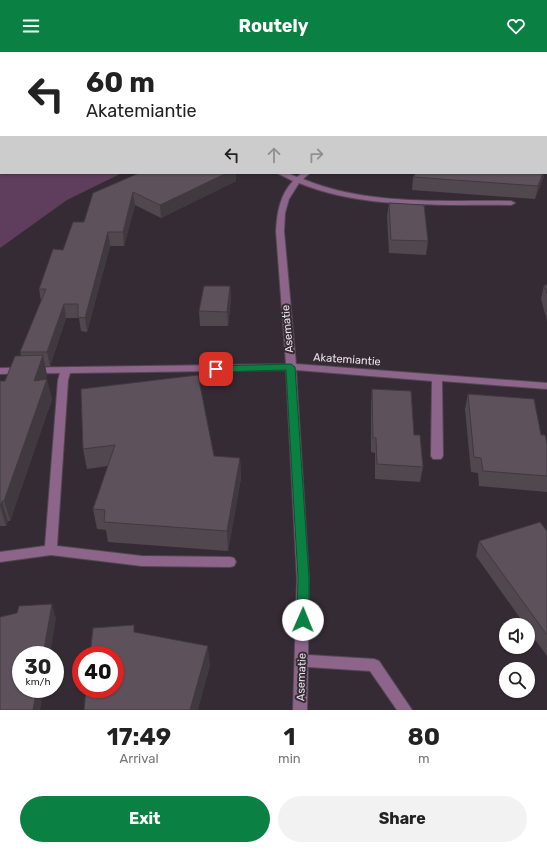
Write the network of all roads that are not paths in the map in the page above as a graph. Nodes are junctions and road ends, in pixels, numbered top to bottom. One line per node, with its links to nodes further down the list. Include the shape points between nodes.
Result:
1 (283, 174): 3 (street)
2 (305, 174): 3 (street, Asematie)
3 (296, 180): 4 (street, via 351,195); 5 (street, Asematie, via 286,195 281,212 280,231)
4 (511, 203)
5 (291, 367): 6 (street, Akatemiantie); 8 (street, Akatemiantie); 14 (street, Asematie, via 303,578)
6 (66, 370): 7 (street, Akatemiantie); 11 (street, via 63,380)
7 (0, 371)
8 (437, 377): 9 (street, Akatemiantie); 10 (street)
9 (547, 386)
10 (437, 456)
11 (51, 550): 12 (street); 13 (street, via 142,561)
12 (0, 557)
13 (230, 562)
14 (302, 661): 15 (street, Asematie); 16 (street, via 374,665)
15 (300, 710)
16 (406, 710)

